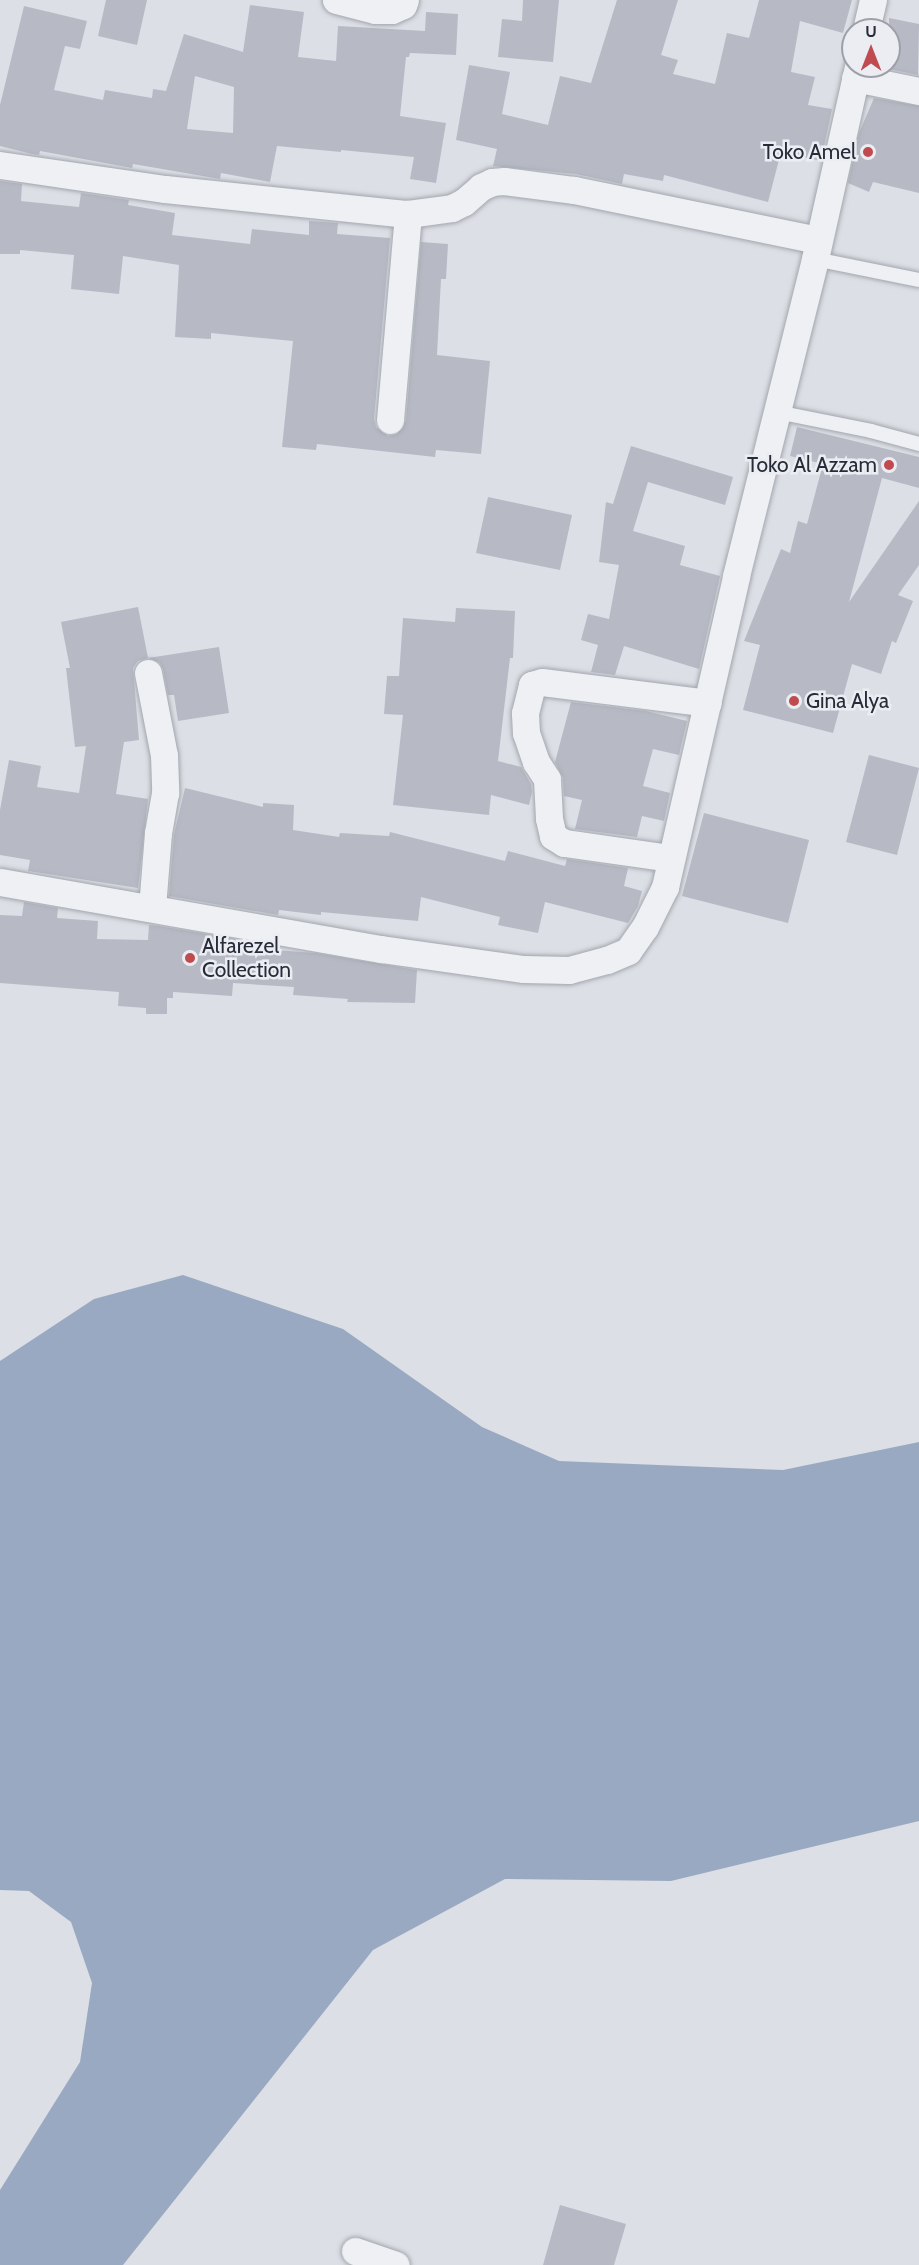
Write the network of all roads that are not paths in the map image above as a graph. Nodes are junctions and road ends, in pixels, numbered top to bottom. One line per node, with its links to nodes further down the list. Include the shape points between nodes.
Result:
1 (336, 0): 2 (street, via 392,10)
2 (405, 0)
3 (873, 0): 4 (street)
4 (869, 18)
5 (856, 78): 10 (street)
6 (877, 78): 7 (street)
7 (919, 91)
8 (0, 165): 9 (street, via 165,189)
9 (408, 214): 10 (street, via 452,208 481,187 504,181 574,190); 13 (street)
10 (817, 249): 11 (lane); 12 (street)
11 (919, 280)
12 (777, 412): 14 (lane, via 871,430); 16 (street)
13 (390, 420)
14 (919, 444)
15 (148, 673): 19 (street, via 164,755 165,793)
16 (708, 703): 17 (street); 17 (street, via 542,682 532,685 525,713 529,743 547,779 553,836 564,843)
17 (670, 858): 19 (street, via 665,887 628,951 569,970 524,969 381,949)
18 (0, 882): 19 (street)
19 (152, 907)
20 (356, 2251): 21 (street)
21 (396, 2265)

